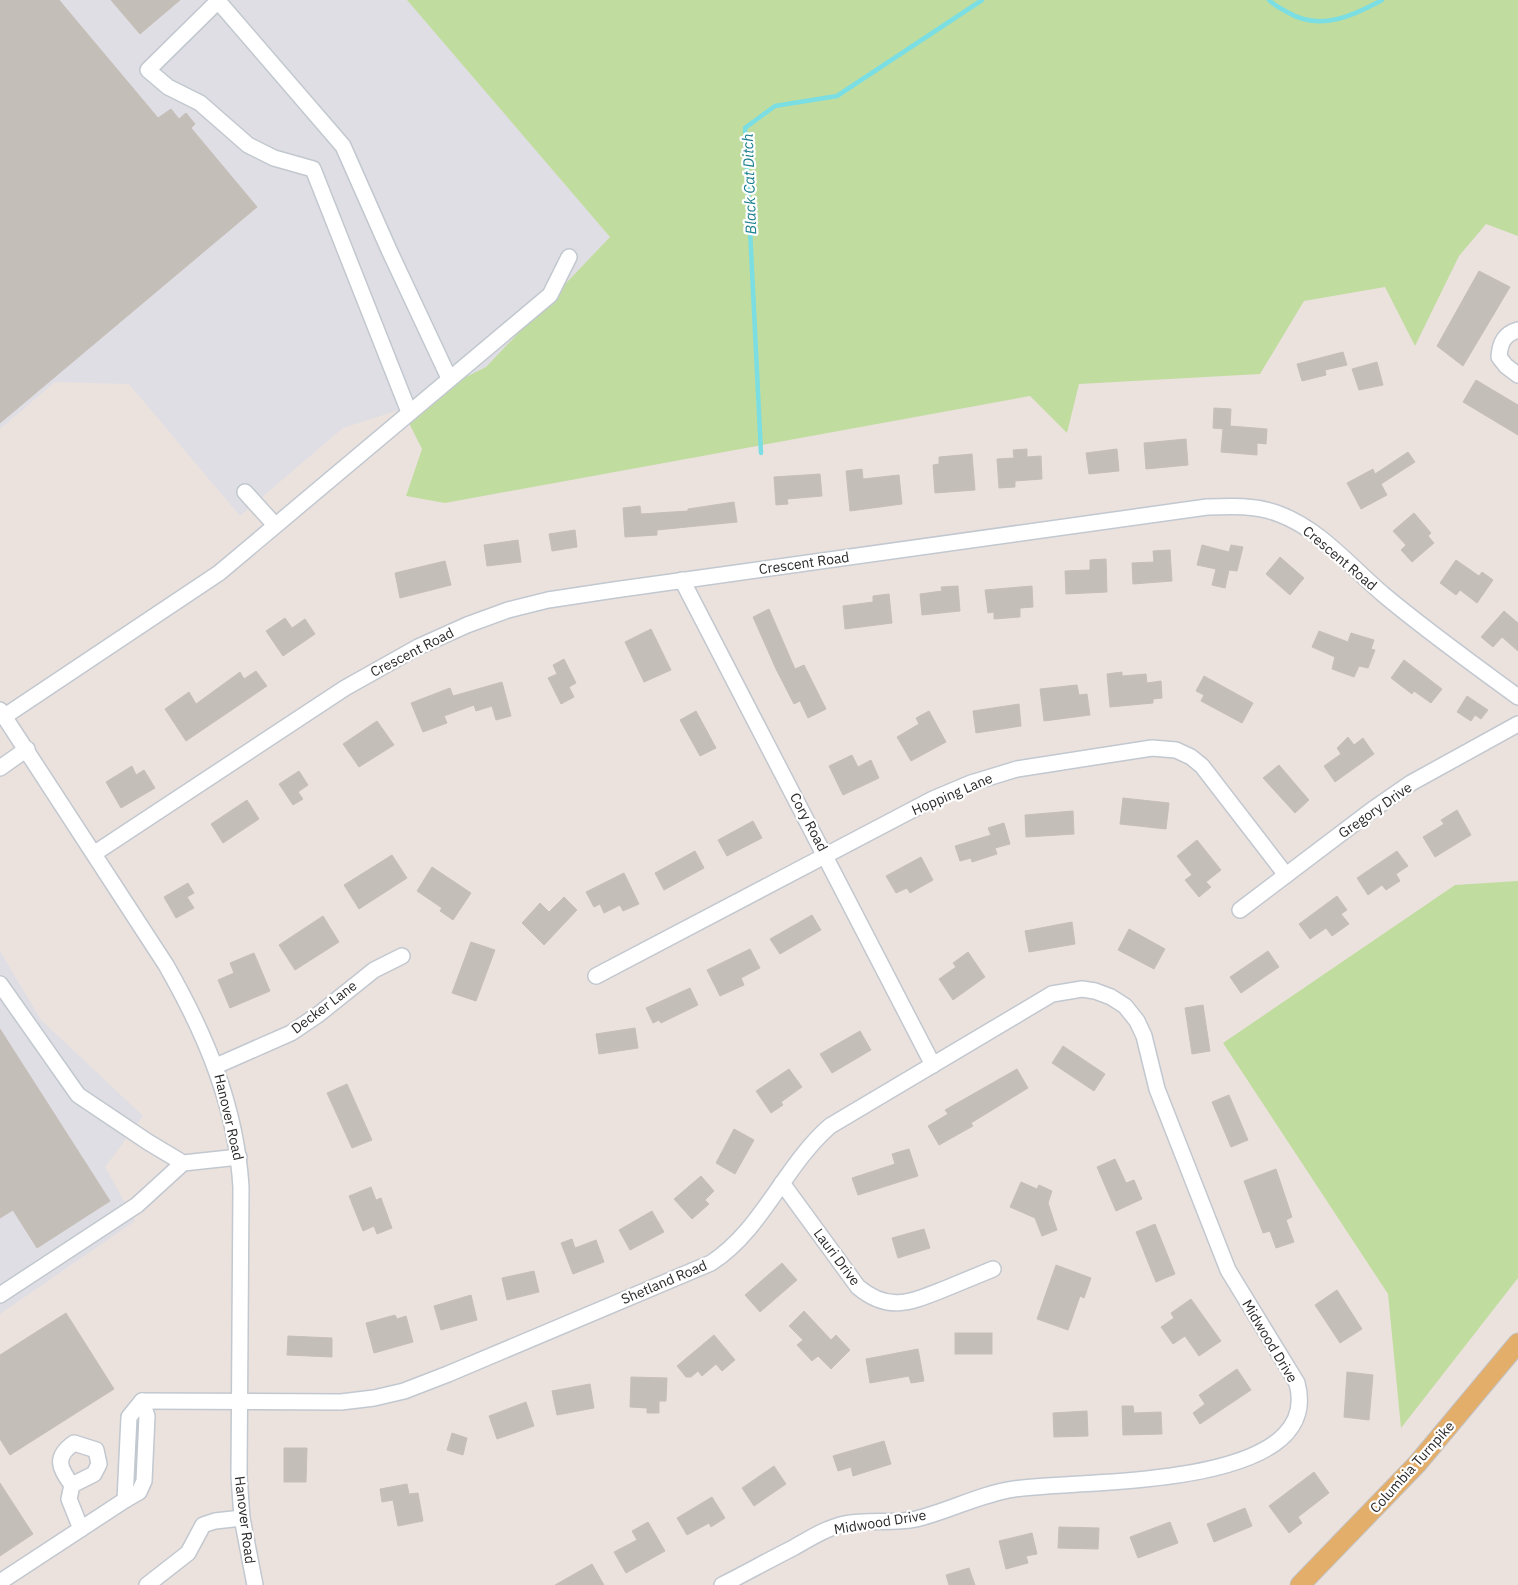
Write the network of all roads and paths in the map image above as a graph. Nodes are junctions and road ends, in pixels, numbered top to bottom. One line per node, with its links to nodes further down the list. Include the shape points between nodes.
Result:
1 (569, 257): 4 (street, via 550,295)
2 (1518, 330): 3 (street, via 1510,332 1500,344 1499,356)
3 (1518, 375)
4 (449, 378): 5 (street); 5 (street, via 343,146 218,1 148,70 168,88 200,103 248,145 274,158 313,169)
5 (409, 412): 7 (street)
6 (245, 492): 7 (street)
7 (274, 524): 10 (street, via 219,573)
8 (682, 580): 9 (street, Crescent Road, via 1207,507 1258,508 1278,513 1304,527 1431,632); 14 (street, Crescent Road, via 548,600 508,610 418,647 346,688); 15 (street, Cory Road)
9 (1518, 697)
10 (2, 713): 12 (street, Hanover Road)
11 (1518, 724): 16 (street, Gregory Drive, via 1411,783)
12 (26, 749): 13 (street); 14 (street, Hanover Road)
13 (0, 768)
14 (95, 853): 23 (street, Hanover Road, via 181,991)
15 (826, 855): 16 (street, Hopping Lane, via 933,799 971,783 1017,769 1163,747 1191,757 1202,766); 19 (street, Hopping Lane); 22 (street, Cory Road)
16 (1286, 875): 17 (street, Gregory Drive)
17 (1240, 910)
18 (402, 956): 23 (street, Decker Lane, via 374,970 291,1033)
19 (596, 976)
20 (0, 984): 25 (street, via 78,1095)
21 (1016, 1016): 22 (street, Shetland Road); 37 (street, Midwood Drive, via 1052,994 1082,989 1111,997 1126,1006 1137,1021 1157,1089 1228,1270 1296,1383 1299,1403 1292,1426 1276,1442 1252,1456 1199,1473 1012,1489 917,1518 843,1525)
22 (933, 1065): 26 (street, Shetland Road, via 830,1126 809,1146)
23 (216, 1066): 24 (street, Hanover Road)
24 (239, 1157): 25 (street); 30 (street, Hanover Road, via 242,1234)
25 (183, 1163): 28 (street, via 137,1205)
26 (782, 1183): 27 (street, Lauri Drive, via 858,1287 868,1296 894,1303 918,1300); 30 (street, Shetland Road, via 745,1235 711,1263 448,1374 404,1391 374,1398 341,1402)
27 (993, 1269)
28 (0, 1295)
29 (1518, 1343): 38 (main road, Columbia Turnpike, via 1417,1464)
30 (238, 1401): 32 (street, Hanover Road); 33 (street, Shetland Road, via 142,1401 129,1418 125,1500)
31 (72, 1485): 33 (street, via 69,1499)
32 (242, 1518): 35 (street, via 203,1525 188,1554); 36 (street, Hanover Road)
33 (81, 1529): 34 (street)
34 (0, 1582)
35 (147, 1585)
36 (255, 1585)
37 (722, 1585)
38 (1300, 1585)

